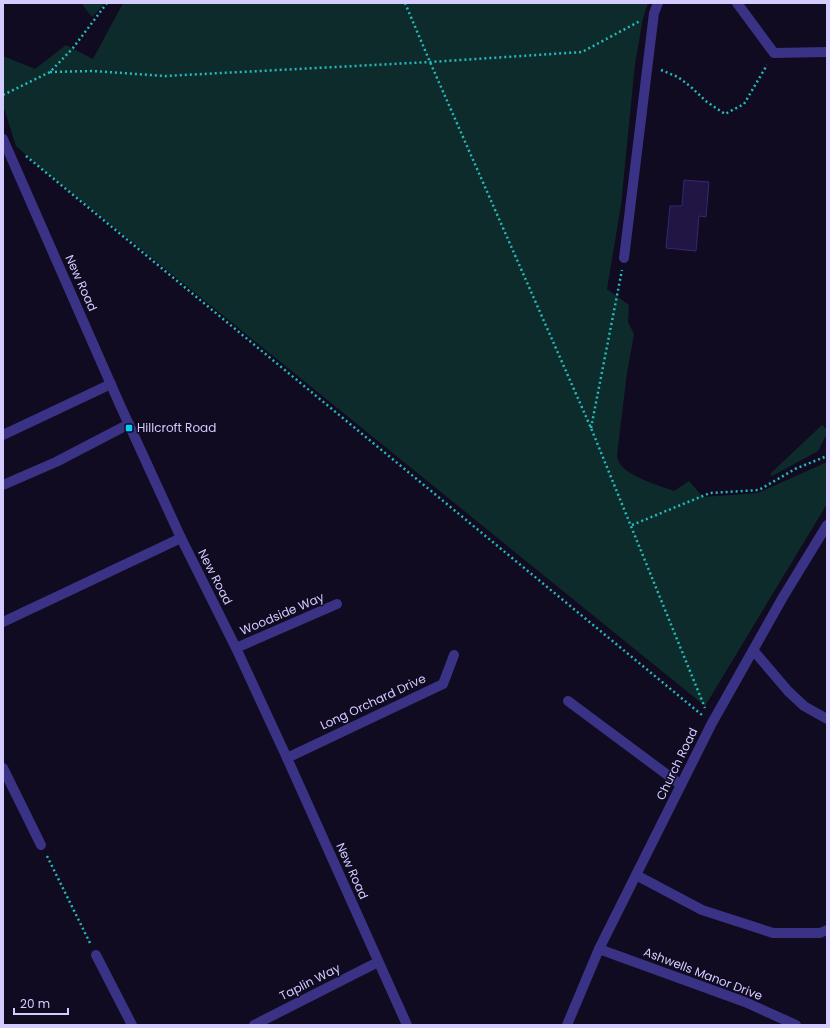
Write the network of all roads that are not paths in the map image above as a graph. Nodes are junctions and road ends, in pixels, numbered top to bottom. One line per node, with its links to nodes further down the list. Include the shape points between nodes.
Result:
1 (658, 3): 5 (street, via 654,13)
2 (737, 3): 3 (street, via 774,53)
3 (827, 52)
4 (3, 139): 6 (street, New Road)
5 (624, 258)
6 (111, 384): 7 (street, New Road); 8 (street)
7 (129, 424): 9 (street, via 56,462); 11 (street, New Road)
8 (3, 436)
9 (3, 485)
10 (827, 525): 15 (street, Church Road)
11 (181, 538): 13 (street); 14 (street, New Road)
12 (337, 604): 14 (street, Woodside Way)
13 (3, 622)
14 (236, 648): 19 (street, New Road)
15 (753, 650): 18 (street, via 804,706); 21 (street, Church Road)
16 (454, 655): 19 (street, Long Orchard Drive, via 442,684)
17 (568, 701): 21 (street)
18 (827, 719)
19 (287, 758): 27 (street, New Road)
20 (3, 768): 22 (street)
21 (681, 785): 23 (street, Church Road)
22 (41, 845)
23 (636, 875): 24 (street, via 702,910 773,933 820,933); 25 (street, Church Road)
24 (827, 930)
25 (600, 949): 31 (street, Church Road); 32 (street, Ashwells Manor Drive, via 745,1002)
26 (96, 954): 28 (street)
27 (378, 962): 29 (street, Taplin Way); 30 (street, New Road)
28 (132, 1025)
29 (254, 1025)
30 (407, 1025)
31 (567, 1025)
32 (796, 1025)

